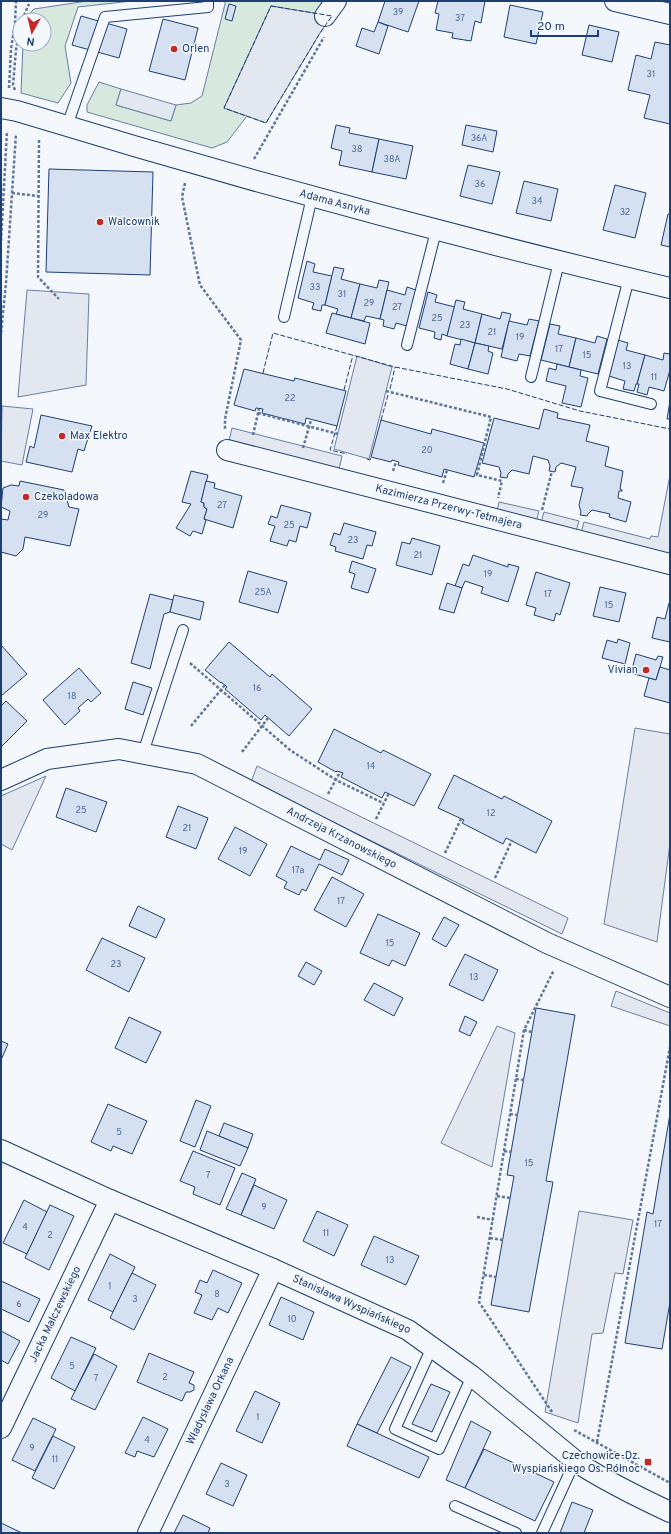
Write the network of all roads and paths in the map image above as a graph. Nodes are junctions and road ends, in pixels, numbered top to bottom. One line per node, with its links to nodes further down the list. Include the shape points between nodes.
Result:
1 (16, 1): 9 (path)
2 (208, 1): 10 (lane, via 208,7 105,17)
3 (615, 1): 6 (street)
4 (29, 4): 5 (path)
5 (26, 12)
6 (670, 14)
7 (329, 16): 13 (path)
8 (16, 52): 9 (path)
9 (9, 104): 10 (street, Adama Asnyka); 19 (path)
10 (67, 126): 17 (street, Adama Asnyka)
11 (17, 130): 15 (path)
12 (39, 138): 16 (path)
13 (250, 165)
14 (186, 178): 35 (path, via 182,197 200,285 241,340 225,419)
15 (12, 194): 16 (path); 25 (path)
16 (38, 196): 23 (path, via 38,277)
17 (312, 197): 18 (street, Adama Asnyka); 24 (lane)
18 (436, 231): 20 (street, Adama Asnyka); 26 (lane)
19 (1, 241)
20 (559, 262): 21 (street, Adama Asnyka); 27 (lane)
21 (629, 278): 22 (street, Adama Asnyka); 29 (lane, via 600,391)
22 (670, 288)
23 (59, 299)
24 (284, 317)
25 (1, 332)
26 (407, 345)
27 (531, 377)
28 (386, 391): 39 (path, via 491,417 477,474 502,481)
29 (651, 404)
30 (259, 409): 31 (path)
31 (258, 413): 33 (path); 36 (path)
32 (311, 420): 33 (path)
33 (309, 426): 34 (path); 37 (path)
34 (338, 434)
35 (227, 450): 36 (street, Kazimierza Przerwy-Tetmajera)
36 (248, 455): 37 (street, Kazimierza Przerwy-Tetmajera)
37 (298, 468): 39 (street, Kazimierza Przerwy-Tetmajera)
38 (552, 471): 40 (path)
39 (492, 518): 40 (street, Kazimierza Przerwy-Tetmajera)
40 (537, 529): 41 (street, Kazimierza Przerwy-Tetmajera)
41 (670, 564)
42 (183, 630): 43 (lane)
43 (176, 651): 45 (path); 50 (lane)
44 (225, 685): 45 (path)
45 (220, 690): 47 (path); 48 (path)
46 (268, 718): 48 (path)
47 (191, 726)
48 (262, 726): 49 (path); 53 (path, via 290,750)
49 (242, 752)
50 (143, 754): 52 (street, Andrzeja Krzanowskiego, via 119,748 47,759); 62 (street, Andrzeja Krzanowskiego, via 197,764)
51 (340, 772): 53 (path)
52 (1, 780)
53 (336, 780): 55 (path); 56 (path)
54 (389, 793): 56 (path)
55 (328, 794)
56 (383, 803): 57 (path)
57 (376, 819)
58 (461, 819): 60 (path)
59 (512, 840): 61 (path)
60 (445, 853)
61 (495, 878)
62 (565, 950): 63 (street, Andrzeja Krzanowskiego); 64 (path)
63 (670, 997)
64 (524, 1030): 65 (path); 67 (path)
65 (532, 1032)
66 (670, 1047): 89 (path)
67 (516, 1079): 68 (path); 69 (path)
68 (524, 1080)
69 (510, 1114): 70 (path); 72 (path)
70 (518, 1115)
71 (1, 1150): 76 (street, Stanisława Wyspiańskiego)
72 (504, 1151): 73 (path); 74 (path)
73 (511, 1152)
74 (497, 1196): 75 (path); 78 (path)
75 (510, 1198)
76 (110, 1200): 81 (street, Stanisława Wyspiańskiego); 87 (street, Jacka Malczewskiego)
77 (477, 1217): 78 (path)
78 (493, 1220): 79 (path)
79 (490, 1238): 80 (path); 82 (path)
80 (503, 1240)
81 (273, 1269): 84 (street, Stanisława Wyspiańskiego, via 408,1330); 94 (street, Władysława Orkana)
82 (484, 1275): 83 (path); 86 (path, via 479,1302)
83 (496, 1277)
84 (432, 1347): 85 (street, Stanisława Wyspiańskiego); 85 (lane, via 396,1429 439,1449)
85 (472, 1376): 90 (street, Stanisława Wyspiańskiego)
86 (554, 1415)
87 (1, 1428)
88 (571, 1428): 89 (path)
89 (597, 1442): 91 (path)
90 (575, 1461): 93 (street, Stanisława Wyspiańskiego, via 625,1491); 96 (lane)
91 (670, 1483)
92 (455, 1506): 95 (lane)
93 (670, 1512)
94 (148, 1533)
95 (516, 1533)
96 (542, 1533)

